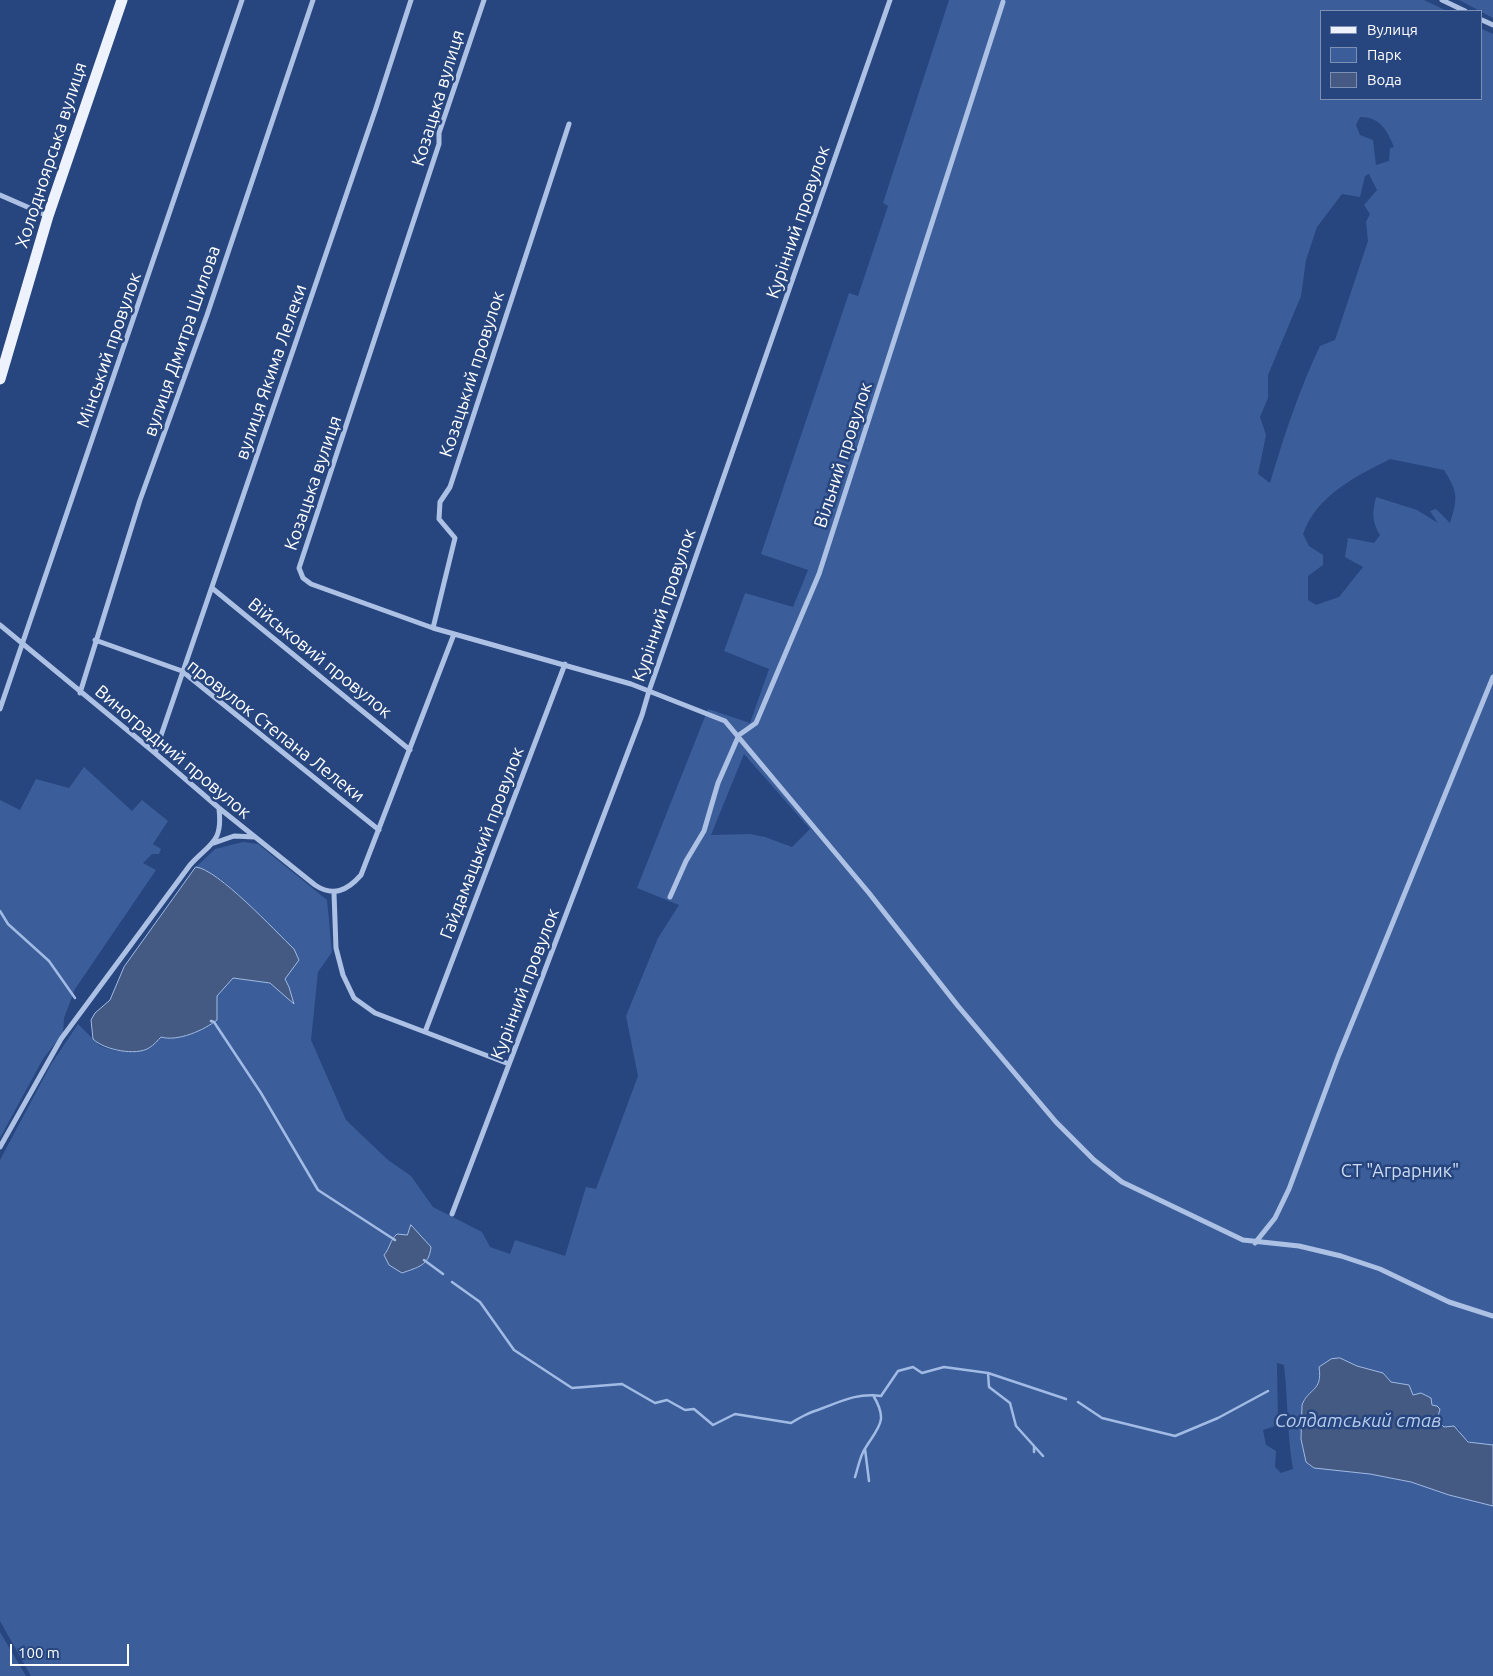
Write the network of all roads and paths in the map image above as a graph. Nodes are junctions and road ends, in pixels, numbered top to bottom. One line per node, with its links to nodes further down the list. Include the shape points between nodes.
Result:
1 (122, 0): 12 (main road, Холодноярська вулиця)
2 (242, 0): 19 (street, Мінський провулок)
3 (313, 0): 18 (street, вулиця Дмитра Шилова, via 207,315 140,500)
4 (411, 0): 14 (street, вулиця Якима Лелеки)
5 (484, 0): 16 (street, Козацька вулиця, via 299,568 303,578 311,584)
6 (890, 0): 23 (street, Курінний провулок)
7 (1442, 0): 9 (street)
8 (1003, 2): 26 (street, Вільний провулок, via 818,574 756,723)
9 (1463, 10)
10 (568, 124): 16 (street, Козацький провулок, via 450,487 440,502 440,519 455,538)
11 (0, 195): 12 (street)
12 (48, 216): 13 (main road, Холодноярська вулиця)
13 (0, 379)
14 (212, 588): 21 (street, вулиця Якима Лелеки); 27 (street, Військовий провулок)
15 (0, 625): 19 (street, Виноградний провулок)
16 (434, 628): 17 (street, Козацька вулиця)
17 (454, 634): 20 (street, Козацька вулиця); 27 (street)
18 (95, 640): 21 (street, провулок Степана Лелеки); 24 (street, вулиця Дмитра Шилова)
19 (22, 644): 24 (street, Виноградний провулок); 25 (street, Мінський провулок)
20 (564, 664): 23 (street, Козацька вулиця); 35 (street, Гайдамацький провулок)
21 (182, 671): 28 (street, вулиця Якима Лелеки); 30 (street, провулок Степана Лелеки)
22 (1493, 678): 39 (street, via 1338,1057 1289,1189 1275,1218)
23 (649, 691): 26 (street, Козацька вулиця, via 725,721); 36 (street, Курінний провулок)
24 (80, 693): 28 (street, Виноградний провулок)
25 (0, 709)
26 (739, 736): 34 (street, Вільний провулок, via 718,783 704,831); 39 (street, via 958,1006 1056,1122 1094,1160 1137,1190)
27 (410, 750): 30 (street)
28 (155, 753): 29 (street, Виноградний провулок)
29 (219, 808): 31 (street, Виноградний провулок); 32 (street, via 221,825)
30 (379, 830): 33 (street, via 361,875 353,884)
31 (255, 837): 32 (street, via 234,836); 33 (street, Виноградний провулок, via 315,885)
32 (214, 843): 37 (street, via 190,865 61,1039)
33 (334, 892): 35 (street, via 336,948 343,975 354,998 375,1013)
34 (670, 897)
35 (425, 1032): 36 (street)
36 (509, 1064): 38 (street, Курінний провулок)
37 (0, 1148)
38 (452, 1214)
39 (1255, 1243): 40 (street, via 1299,1246 1340,1256 1380,1270 1448,1302)
40 (1493, 1316)

